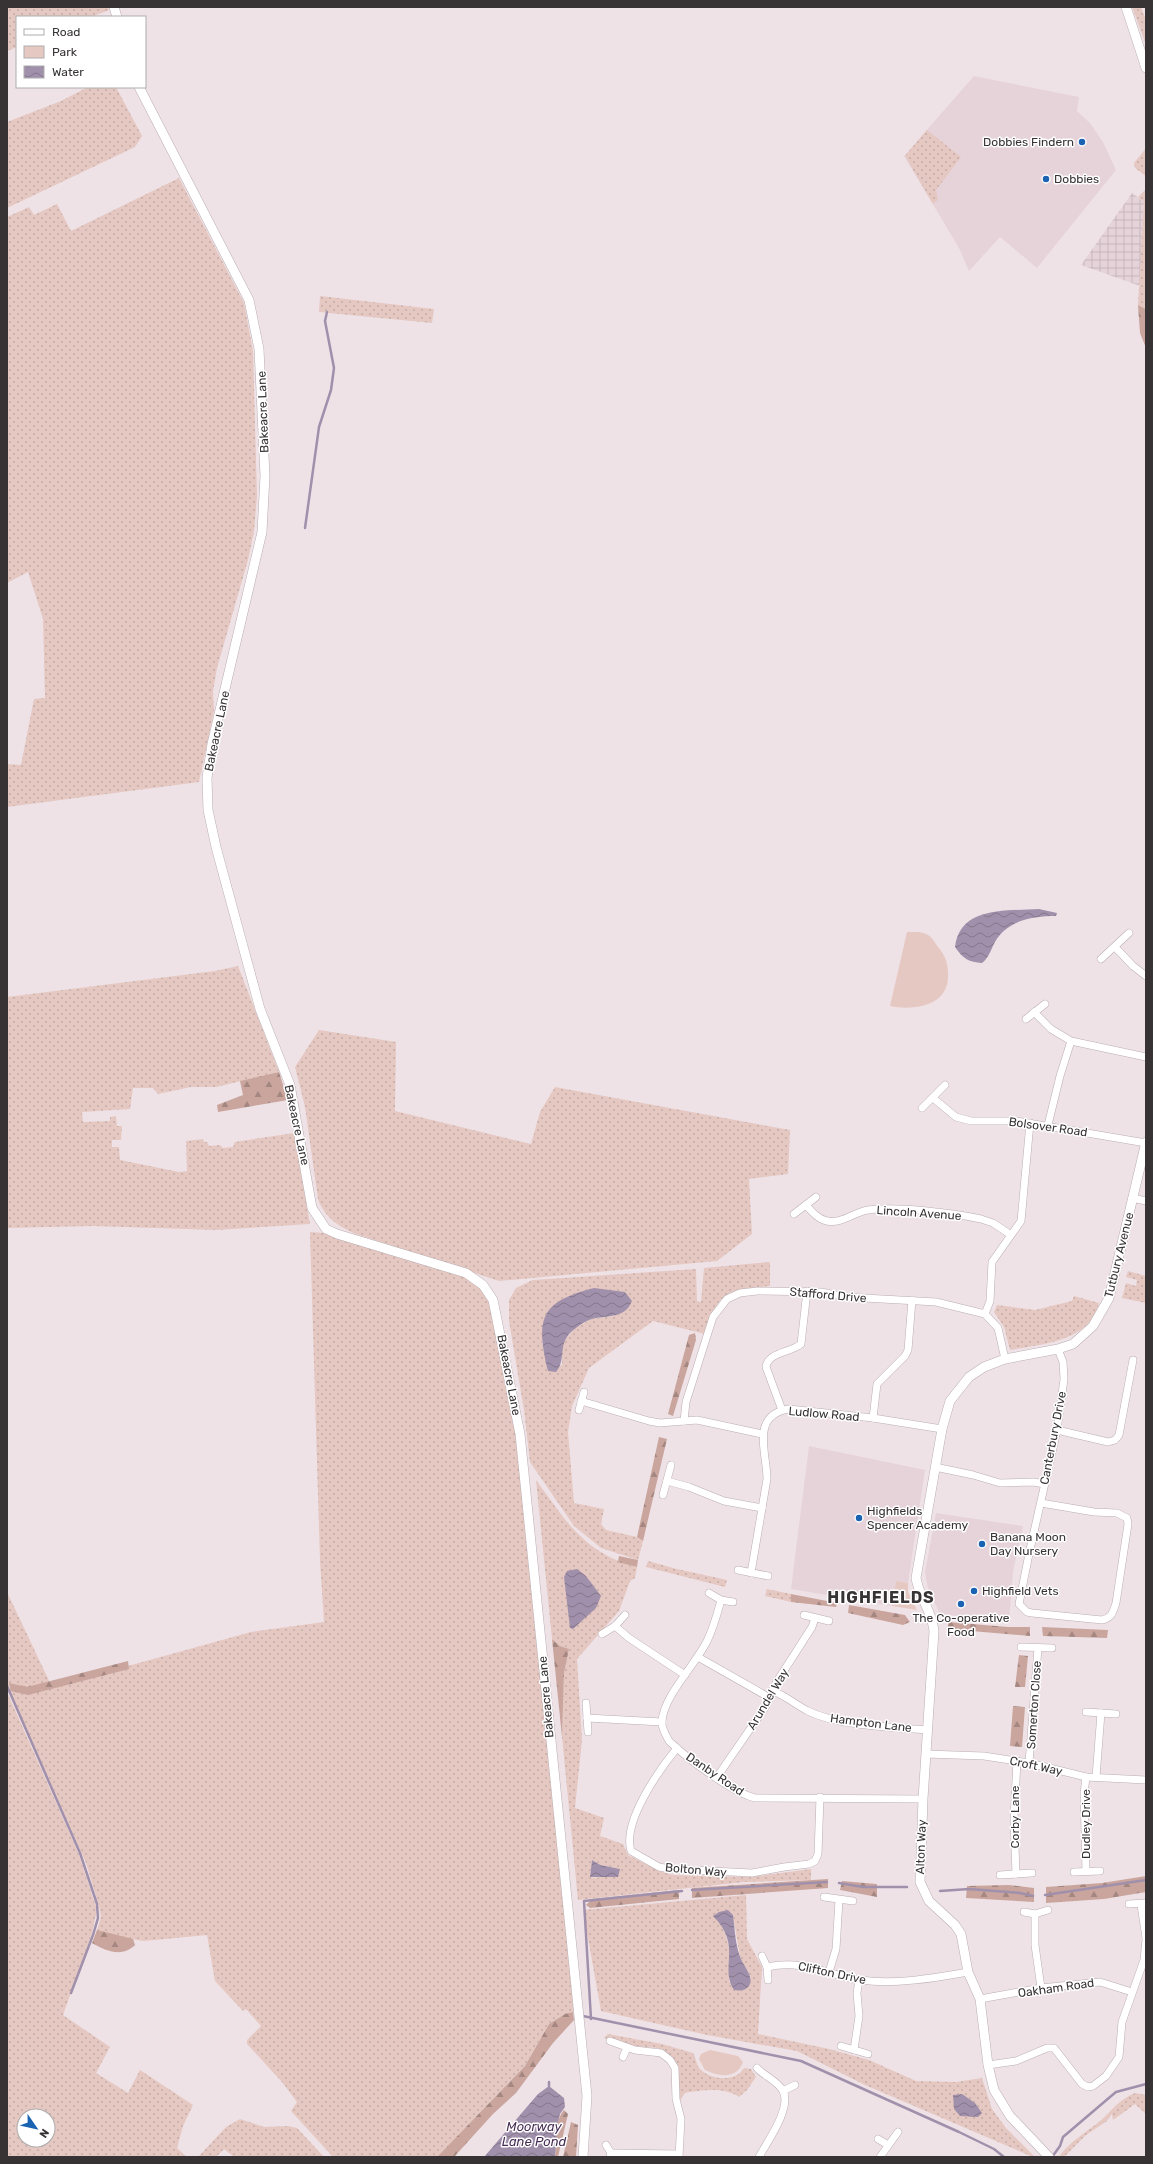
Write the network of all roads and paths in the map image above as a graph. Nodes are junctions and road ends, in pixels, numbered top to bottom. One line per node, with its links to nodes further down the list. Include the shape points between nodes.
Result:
1 (1126, 7): 2 (street)
2 (1146, 68)
3 (141, 88): 127 (street, Bakeacre Lane, via 249,300 259,349 265,476 262,532 212,744 207,778 208,810 260,1009 290,1085 312,1208 326,1229 466,1274 483,1285 493,1300 520,1434 587,2096)
4 (1129, 933): 5 (street)
5 (1115, 947): 6 (street); 7 (street)
6 (1101, 959)
7 (1146, 976)
8 (1045, 1004): 9 (street)
9 (1034, 1012): 10 (street); 11 (street, via 1051,1029)
10 (1026, 1019)
11 (1071, 1041): 12 (street); 17 (street)
12 (1146, 1057)
13 (945, 1085): 14 (street)
14 (932, 1098): 15 (street); 16 (street, Bolsover Road, via 956,1117 971,1121)
15 (922, 1108)
16 (1030, 1123): 17 (street, Bolsover Road); 24 (street, via 1023,1212 1021,1221)
17 (1048, 1125): 18 (street, Bolsover Road)
18 (1146, 1142): 20 (street, Tutbury Avenue)
19 (816, 1197): 22 (street)
20 (1132, 1198): 21 (street); 28 (street, Tutbury Avenue, via 1105,1309 1085,1335 1073,1344)
21 (1146, 1201)
22 (806, 1205): 23 (street); 24 (street, Lincoln Avenue, via 819,1218 827,1221 844,1220 869,1210 907,1210 982,1219)
23 (794, 1214)
24 (1012, 1235): 27 (street, via 992,1262 990,1301)
25 (807, 1291): 26 (street, Stafford Drive, via 846,1297); 34 (street, via 800,1344 767,1361 766,1367); 36 (street, Stafford Drive, via 740,1293 727,1299 720,1306 707,1335 684,1411)
26 (912, 1300): 27 (street, Stafford Drive, via 936,1302); 35 (street, via 908,1350 877,1384)
27 (985, 1314): 29 (street, via 998,1328)
28 (1058, 1350): 29 (street, Tutbury Avenue); 38 (street, Canterbury Drive, via 1063,1362 1064,1379)
29 (1005, 1359): 37 (street, Tutbury Avenue, via 984,1367 969,1377 950,1401)
30 (1133, 1360): 38 (street, via 1119,1435 1115,1440 1108,1442)
31 (584, 1392): 32 (street)
32 (581, 1401): 33 (street); 36 (street, via 649,1421)
33 (579, 1410)
34 (782, 1410): 35 (street, Ludlow Road); 39 (street, Ludlow Road, via 772,1417)
35 (873, 1418): 37 (street, Ludlow Road)
36 (684, 1421): 39 (street, via 710,1421)
37 (942, 1429): 41 (street, Tutbury Avenue)
38 (1057, 1430): 43 (street, Canterbury Drive)
39 (762, 1434): 46 (street, via 767,1466)
40 (671, 1465): 42 (street)
41 (935, 1467): 43 (street, via 973,1474 1000,1483); 58 (street, Tutbury Avenue, via 916,1578 918,1591 928,1609)
42 (667, 1481): 44 (street); 46 (street, via 724,1501)
43 (1044, 1484): 45 (street, Canterbury Drive)
44 (663, 1495)
45 (1040, 1503): 45 (street, Canterbury Drive, via 1019,1604 1027,1612 1032,1613 1108,1619 1116,1603 1127,1518 1117,1513)
46 (762, 1508): 48 (street)
47 (738, 1570): 48 (street)
48 (751, 1573): 49 (street)
49 (768, 1576)
50 (709, 1593): 51 (street)
51 (721, 1600): 52 (street); 63 (street)
52 (733, 1602)
53 (624, 1615): 57 (street)
54 (804, 1615): 55 (street)
55 (815, 1618): 56 (street); 65 (street, Arundel Way)
56 (829, 1621)
57 (615, 1626): 59 (street); 64 (street)
58 (933, 1627): 72 (street, Alton Way)
59 (602, 1634)
60 (1021, 1647): 61 (street, Somerton Close)
61 (1038, 1648): 62 (street, Somerton Close); 77 (street, Somerton Close)
62 (1052, 1648)
63 (698, 1657): 64 (street); 65 (street, Hampton Lane)
64 (685, 1675): 71 (street, via 669,1701)
65 (771, 1695): 72 (street, Hampton Lane, via 829,1718); 78 (street, Arundel Way)
66 (586, 1703): 70 (street)
67 (1086, 1712): 68 (street)
68 (1101, 1713): 69 (street); 80 (street)
69 (1116, 1714)
70 (587, 1718): 71 (street); 73 (street)
71 (662, 1722): 74 (street, Danby Road, via 664,1733)
72 (927, 1730): 75 (street, Alton Way)
73 (588, 1732)
74 (677, 1748): 78 (street, Danby Road); 84 (street, Bolton Way, via 662,1766 647,1791 629,1838 631,1851 659,1867 680,1871 752,1874 809,1864 815,1861 818,1854)
75 (926, 1754): 76 (street, Croft Way, via 984,1756); 85 (street, Alton Way)
76 (1017, 1761): 77 (street, Croft Way); 90 (street, Corby Lane, via 1014,1819)
77 (1029, 1763): 79 (street, Croft Way)
78 (717, 1777): 84 (street, Danby Road, via 744,1795 755,1798)
79 (1086, 1777): 80 (street, Croft Way); 89 (street, Dudley Drive)
80 (1096, 1777): 81 (street, Croft Way)
81 (1127, 1780): 82 (street, Croft Way); 83 (street)
82 (1146, 1780)
83 (1126, 1788)
84 (820, 1797): 85 (street, Danby Road)
85 (923, 1799): 104 (street, Alton Way, via 920,1882 929,1901 961,1934)
86 (1100, 1871): 89 (street, Dudley Drive)
87 (1032, 1872): 90 (street)
88 (1074, 1872): 89 (street, Dudley Drive)
89 (1086, 1872)
90 (1016, 1874): 91 (street)
91 (1000, 1875)
92 (824, 1897): 93 (street)
93 (839, 1900): 94 (street); 103 (street, via 836,1949)
94 (853, 1901)
95 (1129, 1904): 96 (street)
96 (1143, 1904): 100 (street)
97 (1048, 1910): 99 (street)
98 (1024, 1912): 99 (street)
99 (1035, 1914): 107 (street, via 1035,1945)
100 (1146, 1938): 108 (street, via 1144,1960)
101 (762, 1956): 102 (street)
102 (767, 1967): 103 (street, Clifton Drive, via 795,1964); 105 (street)
103 (830, 1972): 106 (street, Clifton Drive)
104 (968, 1972): 106 (street, Clifton Drive, via 924,1978); 109 (street, Alton Way)
105 (768, 1980)
106 (859, 1980): 113 (street, via 859,2016)
107 (1041, 1988): 108 (street, Oakham Road, via 1100,1982); 109 (street, Oakham Road)
108 (1132, 1992): 116 (street, via 1122,2022 1119,2057 1106,2076 1093,2086 1082,2084 1054,2048 1047,2048 1016,2061)
109 (980, 1999): 116 (street, Alton Way)
110 (610, 2041): 112 (street)
111 (841, 2046): 113 (street)
112 (627, 2048): 115 (street); 126 (street, via 662,2053 675,2068 676,2099 680,2119)
113 (854, 2050): 114 (street)
114 (868, 2054)
115 (623, 2057)
116 (988, 2065): 124 (street, Alton Way, via 994,2090 1003,2105)
117 (757, 2068): 119 (street)
118 (795, 2085): 119 (street)
119 (783, 2091): 128 (street, via 786,2099 783,2112)
120 (898, 2132): 123 (street)
121 (878, 2139): 123 (street)
122 (606, 2145): 125 (street)
123 (888, 2145): 129 (street)
124 (1046, 2154)
125 (611, 2155): 126 (street)
126 (679, 2156)
127 (583, 2157)
128 (759, 2157)
129 (880, 2157)

